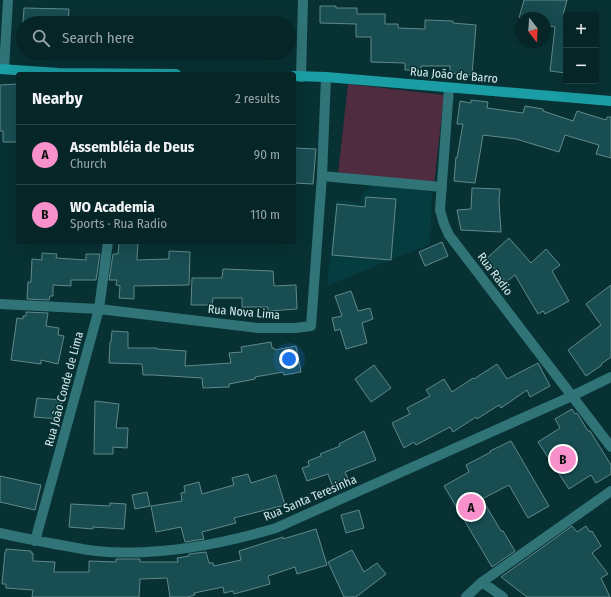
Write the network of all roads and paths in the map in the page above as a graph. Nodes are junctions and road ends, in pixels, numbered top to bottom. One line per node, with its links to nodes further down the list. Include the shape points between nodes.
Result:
1 (8, 0): 3 (street)
2 (303, 0): 5 (street)
3 (2, 69): 4 (street)
4 (44, 72)
5 (298, 76): 6 (street, Rua João de Barro)
6 (326, 78): 7 (street, Rua João de Barro); 9 (street, Rua Nova Lima)
7 (449, 88): 8 (street, Rua João de Barro); 10 (street, Rua Radio)
8 (611, 101)
9 (322, 176): 10 (street); 13 (street, Rua Nova Lima, via 311,326 258,328)
10 (442, 187): 15 (street, Rua Radio, via 440,210 449,235)
11 (108, 244): 13 (street, Rua João Conde de Lima)
12 (0, 304): 13 (street, Rua Nova Lima)
13 (99, 309): 19 (street, Rua João Conde de Lima)
14 (611, 378): 15 (street, Rua Santa Teresinha)
15 (572, 396): 16 (street, Rua Radio); 19 (street, Rua Santa Teresinha, via 276,528 234,540 175,550 121,553)
16 (611, 447)
17 (611, 491): 20 (street)
18 (0, 533): 19 (street, Rua Santa Teresinha)
19 (35, 541)
20 (482, 582): 21 (street); 22 (street)
21 (466, 597)
22 (503, 597)

